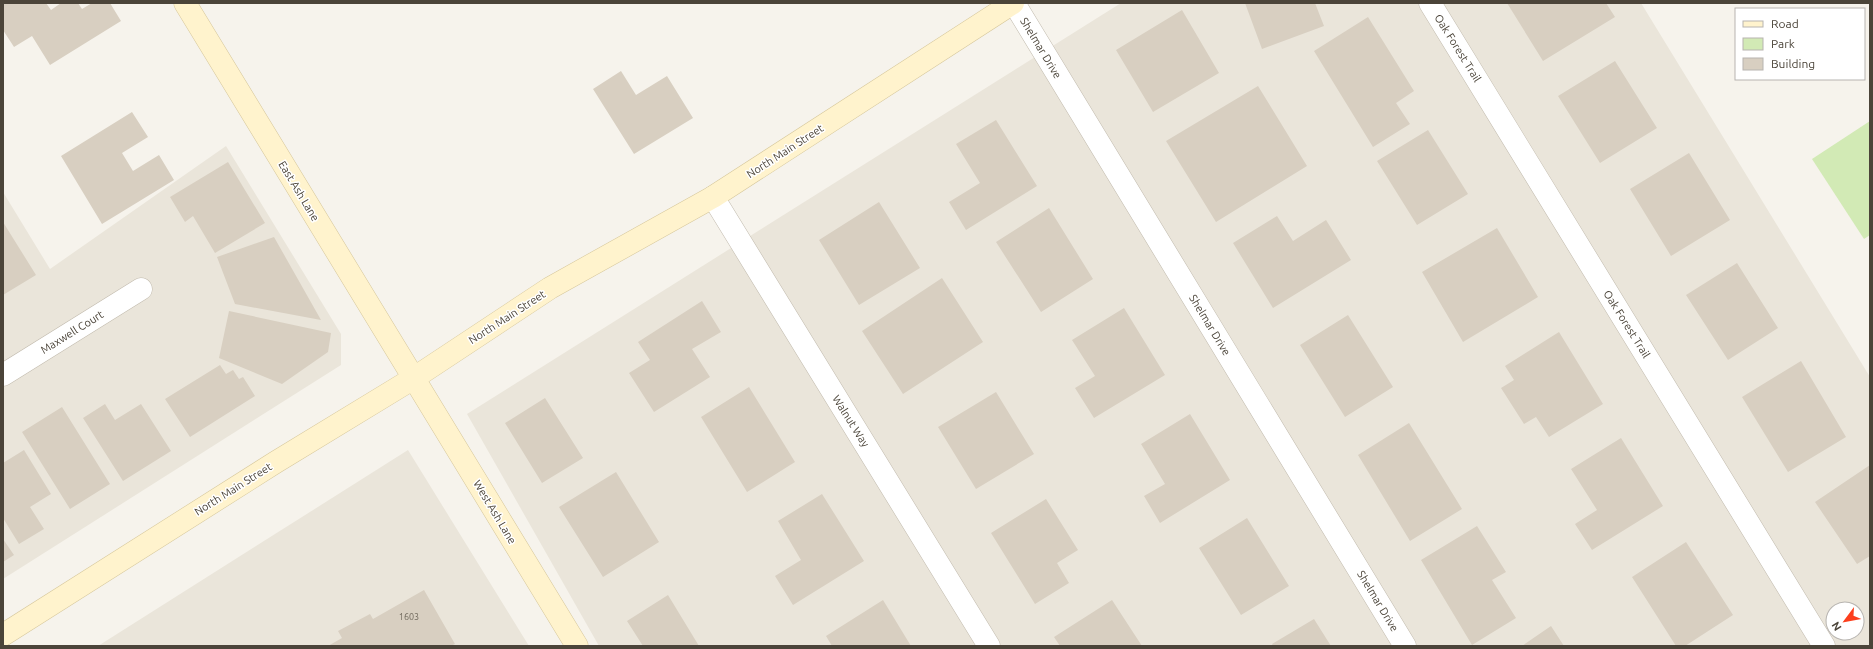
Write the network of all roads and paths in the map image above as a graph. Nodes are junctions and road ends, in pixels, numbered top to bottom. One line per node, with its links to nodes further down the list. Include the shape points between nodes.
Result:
1 (185, 3): 7 (main road, East Ash Lane)
2 (1014, 3): 4 (main road, North Main Street); 11 (street, Shelmar Drive)
3 (1430, 3): 12 (street, Oak Forest Trail)
4 (714, 197): 7 (main road, North Main Street, via 550,288); 10 (street, Walnut Way)
5 (141, 289): 6 (street, Maxwell Court)
6 (3, 375)
7 (414, 378): 8 (main road, North Main Street); 9 (main road, West Ash Lane)
8 (3, 634)
9 (577, 646)
10 (989, 646)
11 (1405, 646)
12 (1824, 646)

